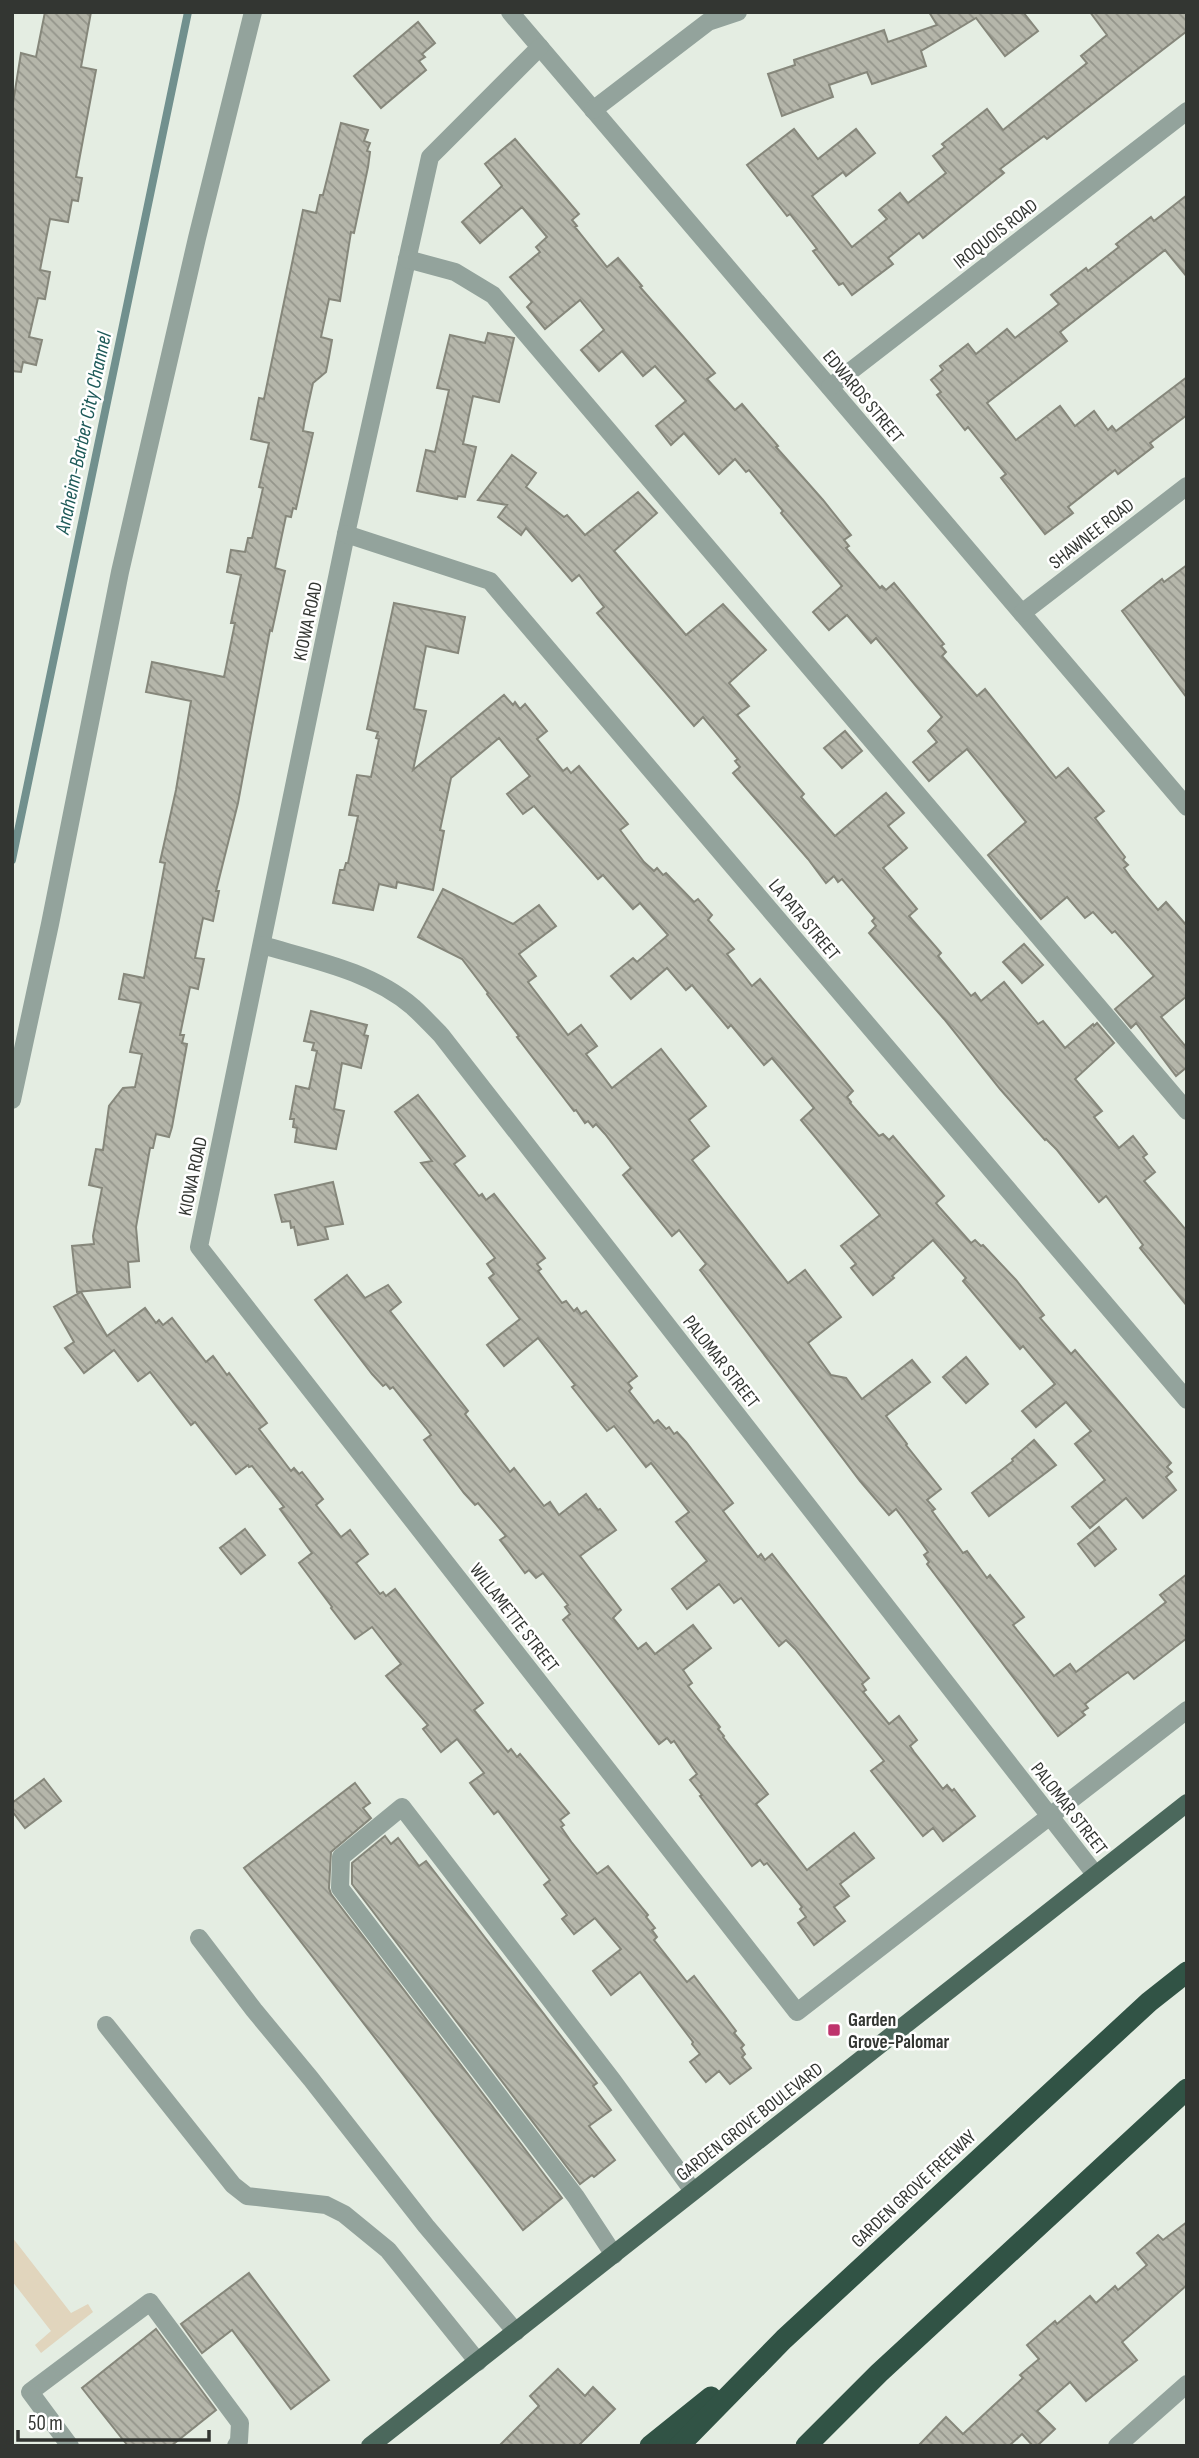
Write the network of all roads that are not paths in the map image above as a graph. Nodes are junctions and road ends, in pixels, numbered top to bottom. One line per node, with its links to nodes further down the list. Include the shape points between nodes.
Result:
1 (253, 12): 14 (street, via 120,572)
2 (510, 12): 4 (street, EDWARDS STREET)
3 (738, 12): 5 (street, via 708,22)
4 (540, 47): 5 (street, EDWARDS STREET); 7 (street, KIOWA ROAD, via 430,157)
5 (593, 110): 8 (street, EDWARDS STREET)
6 (1187, 111): 8 (street, IROQUOIS ROAD)
7 (407, 259): 10 (street, KIOWA ROAD); 15 (street, via 455,272 493,295)
8 (830, 387): 11 (street, EDWARDS STREET)
9 (1187, 486): 11 (street, SHAWNEE ROAD)
10 (346, 534): 13 (street, KIOWA ROAD); 17 (street, LA PATA STREET, via 490,581)
11 (1021, 613): 12 (street, EDWARDS STREET)
12 (1187, 807)
13 (262, 945): 16 (street, KIOWA ROAD); 20 (street, PALOMAR STREET, via 350,971 383,987 412,1006 441,1035)
14 (12, 1100)
15 (1187, 1111)
16 (199, 1247): 20 (street, WILLAMETTE STREET, via 797,2012)
17 (1187, 1400)
18 (1187, 1710): 20 (street)
19 (1187, 1803): 21 (main road, GARDEN GROVE BOULEVARD)
20 (1049, 1816): 21 (street, PALOMAR STREET)
21 (1095, 1874): 26 (main road, GARDEN GROVE BOULEVARD)
22 (199, 1938): 28 (street, via 426,2226)
23 (1187, 1972): 29 (highway, GARDEN GROVE FREEWAY)
24 (106, 2025): 30 (street, via 233,2185 247,2196 326,2205 344,2214 388,2250)
25 (1187, 2090): 31 (highway)
26 (693, 2191): 27 (main road, GARDEN GROVE BOULEVARD); 27 (street, via 402,1807 341,1857 340,1888 576,2197)
27 (614, 2255): 28 (main road, GARDEN GROVE BOULEVARD)
28 (516, 2332): 30 (main road, GARDEN GROVE BOULEVARD)
29 (784, 2339): 36 (highway); 37 (highway, GARDEN GROVE FREEWAY)
30 (478, 2362): 35 (main road, GARDEN GROVE BOULEVARD)
31 (878, 2373): 38 (highway); 39 (highway)
32 (1187, 2385): 40 (street)
33 (69, 2446): 34 (street, via 30,2392 150,2302 240,2423)
34 (236, 2446)
35 (370, 2446)
36 (650, 2446)
37 (679, 2446)
38 (806, 2446)
39 (828, 2446)
40 (1117, 2446)

